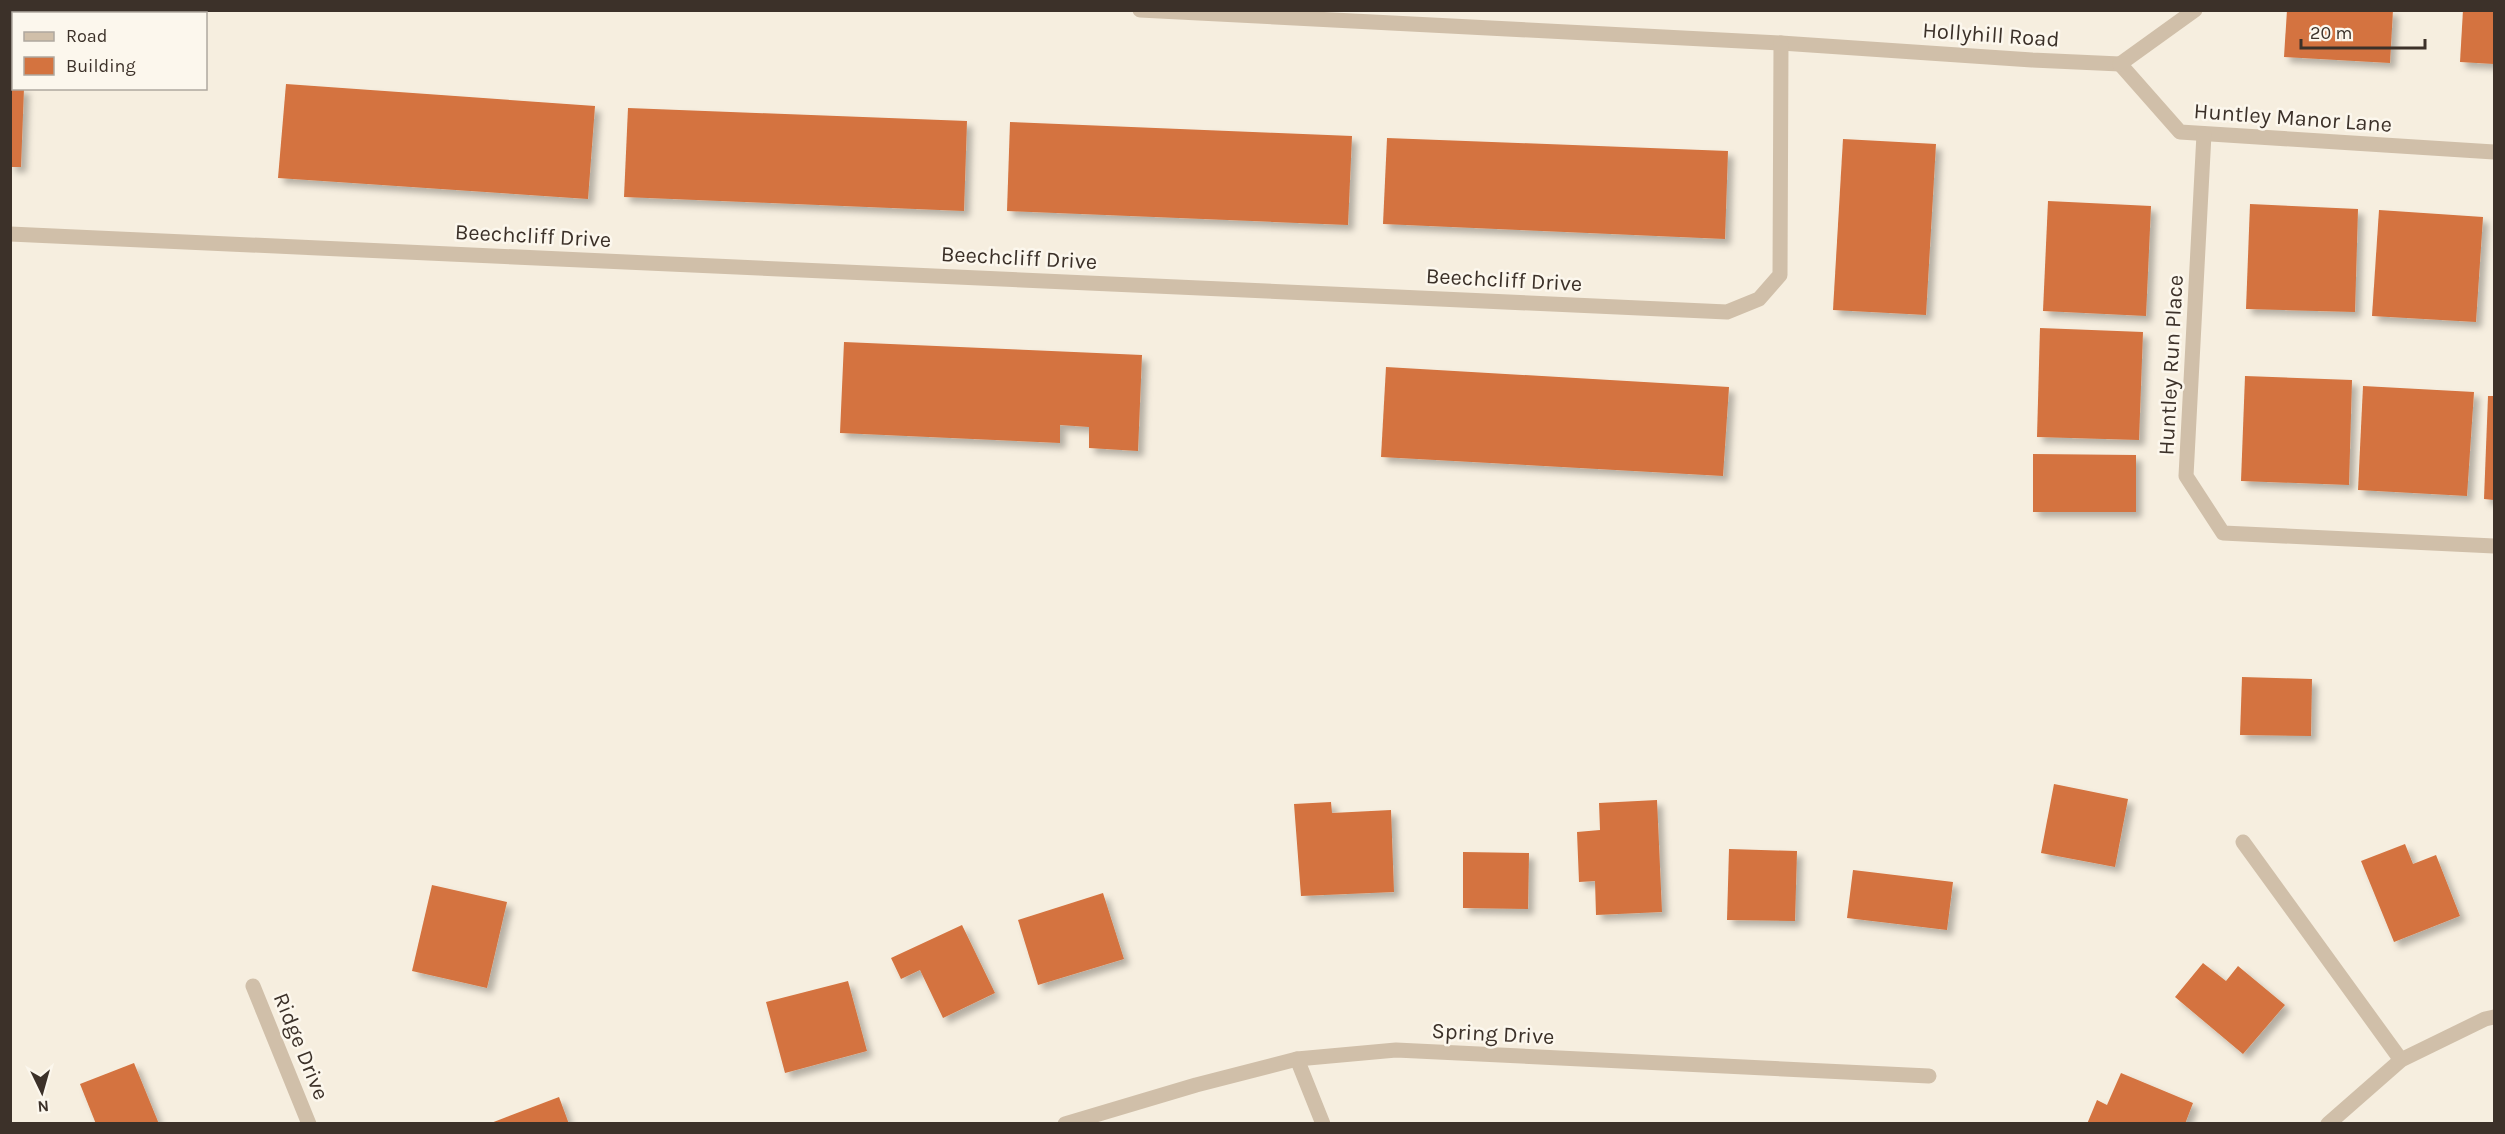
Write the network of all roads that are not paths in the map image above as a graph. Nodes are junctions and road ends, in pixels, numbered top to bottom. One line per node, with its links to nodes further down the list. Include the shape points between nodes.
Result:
1 (1140, 10): 3 (street, Hollyhill Road)
2 (2195, 10): 5 (street)
3 (1301, 15): 4 (street, Hollyhill Road)
4 (1781, 43): 5 (street, Hollyhill Road); 8 (street, Beechcliff Drive, via 1780,275 1759,299 1727,312)
5 (2120, 64): 6 (street, Huntley Manor Lane, via 2180,132)
6 (2204, 134): 7 (street, Huntley Manor Lane); 9 (street, Huntley Run Place, via 2186,476 2223,533)
7 (2494, 152)
8 (10, 234)
9 (2494, 546)
10 (2243, 842): 14 (street)
11 (253, 986): 16 (street, Ridge Drive)
12 (2494, 1017): 14 (street)
13 (1297, 1059): 15 (street, Spring Drive, via 1396,1050); 17 (street, Spring Drive); 18 (street)
14 (2401, 1060): 19 (street)
15 (1929, 1076)
16 (309, 1124)
17 (1065, 1124)
18 (1323, 1124)
19 (2328, 1124)

